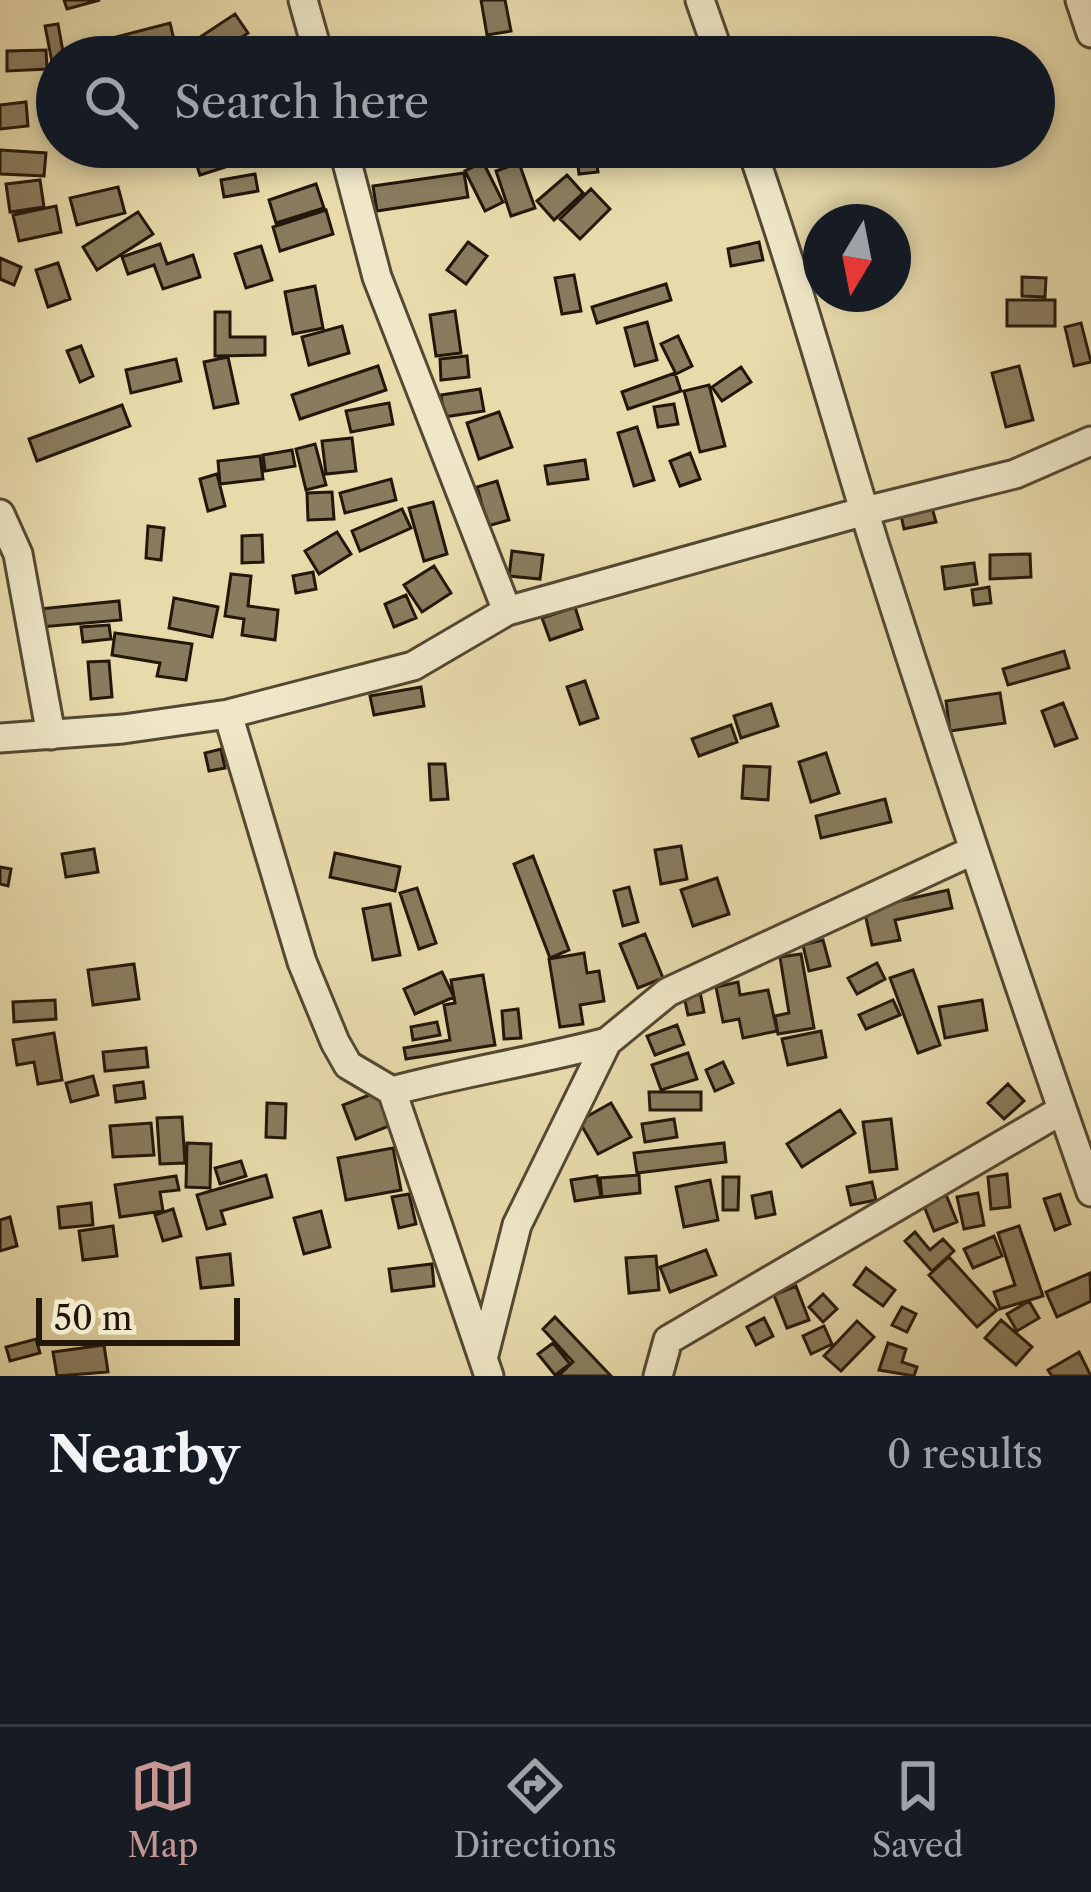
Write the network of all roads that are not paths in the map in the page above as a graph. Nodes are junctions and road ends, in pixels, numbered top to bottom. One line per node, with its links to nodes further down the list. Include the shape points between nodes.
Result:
1 (304, 0): 5 (street)
2 (700, 0): 6 (street)
3 (1080, 0): 4 (street)
4 (1091, 33)
5 (313, 36)
6 (713, 36)
7 (348, 168): 12 (street, via 377,277)
8 (758, 168): 10 (street)
9 (1091, 441): 10 (street, via 1015,474)
10 (865, 511): 12 (street); 16 (street)
11 (0, 514): 14 (street, via 18,554)
12 (507, 611): 13 (street, via 413,666)
13 (228, 714): 14 (street); 18 (street, via 302,962 335,1042 348,1065)
14 (51, 735): 15 (street)
15 (0, 738)
16 (971, 851): 17 (street, via 668,992); 19 (street)
17 (608, 1042): 18 (street); 21 (street, via 518,1225)
18 (392, 1091): 21 (street)
19 (1062, 1110): 20 (street); 22 (street, via 668,1340)
20 (1091, 1192)
21 (486, 1366)
22 (658, 1376)

